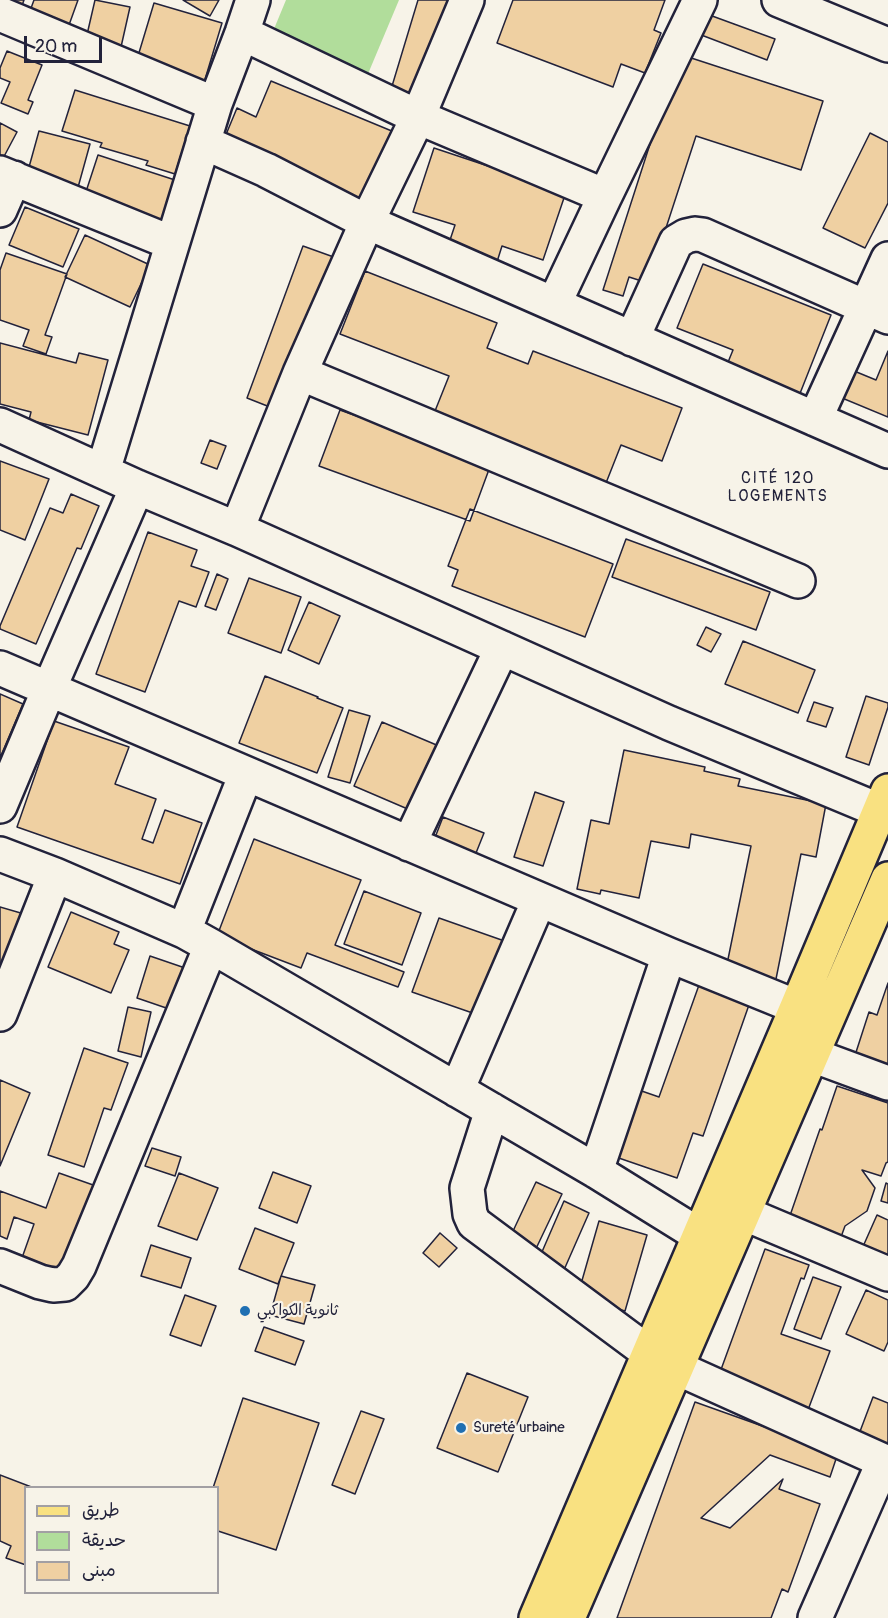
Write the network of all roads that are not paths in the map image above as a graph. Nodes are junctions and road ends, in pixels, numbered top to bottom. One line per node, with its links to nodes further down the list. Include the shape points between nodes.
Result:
1 (252, 0): 6 (street)
2 (467, 0): 9 (street)
3 (700, 0): 12 (street)
4 (779, 0): 7 (street)
5 (0, 14): 8 (street)
6 (242, 33): 8 (street); 9 (street)
7 (888, 45)
8 (215, 104): 10 (street)
9 (418, 117): 12 (street); 14 (street)
10 (203, 142): 14 (street); 15 (street)
11 (7, 176): 13 (street); 15 (street)
12 (605, 196): 17 (street)
13 (0, 210)
14 (368, 222): 17 (street); 20 (street)
15 (172, 243): 24 (street)
16 (888, 259): 18 (street)
17 (554, 304): 19 (street)
18 (877, 312): 19 (street, via 695,234 676,242); 21 (street)
19 (632, 339): 21 (street)
20 (300, 373): 26 (street); 27 (street)
21 (815, 419): 23 (street)
22 (0, 425): 24 (street)
23 (888, 451)
24 (103, 471): 25 (street)
25 (137, 487): 26 (street); 30 (street)
26 (237, 529): 28 (street)
27 (798, 580)
28 (502, 648): 32 (street, via 669,723); 34 (street)
29 (0, 668): 30 (street)
30 (49, 689): 31 (street); 33 (street)
31 (246, 774): 34 (street); 39 (street)
32 (885, 805): 41 (main road)
33 (0, 806)
34 (410, 844): 38 (street)
35 (0, 854): 36 (street)
36 (55, 875): 39 (street); 42 (street)
37 (885, 896): 43 (main road)
38 (539, 900): 40 (street); 45 (street)
39 (198, 938): 45 (street); 50 (street, via 73,1276 65,1284 53,1285)
40 (669, 955): 41 (street); 47 (street)
41 (797, 1007): 49 (main road)
42 (0, 1014)
43 (812, 1055): 44 (street); 48 (main road)
44 (888, 1083)
45 (457, 1089): 46 (street)
46 (492, 1110): 47 (street); 52 (street, via 467,1188 474,1223)
47 (596, 1171): 49 (street)
48 (743, 1213): 51 (street); 52 (main road)
49 (699, 1235): 52 (main road)
50 (0, 1266)
51 (888, 1274)
52 (663, 1361): 53 (street); 54 (main road); 55 (main road)
53 (886, 1462): 56 (street)
54 (536, 1618)
55 (568, 1618)
56 (815, 1618)

